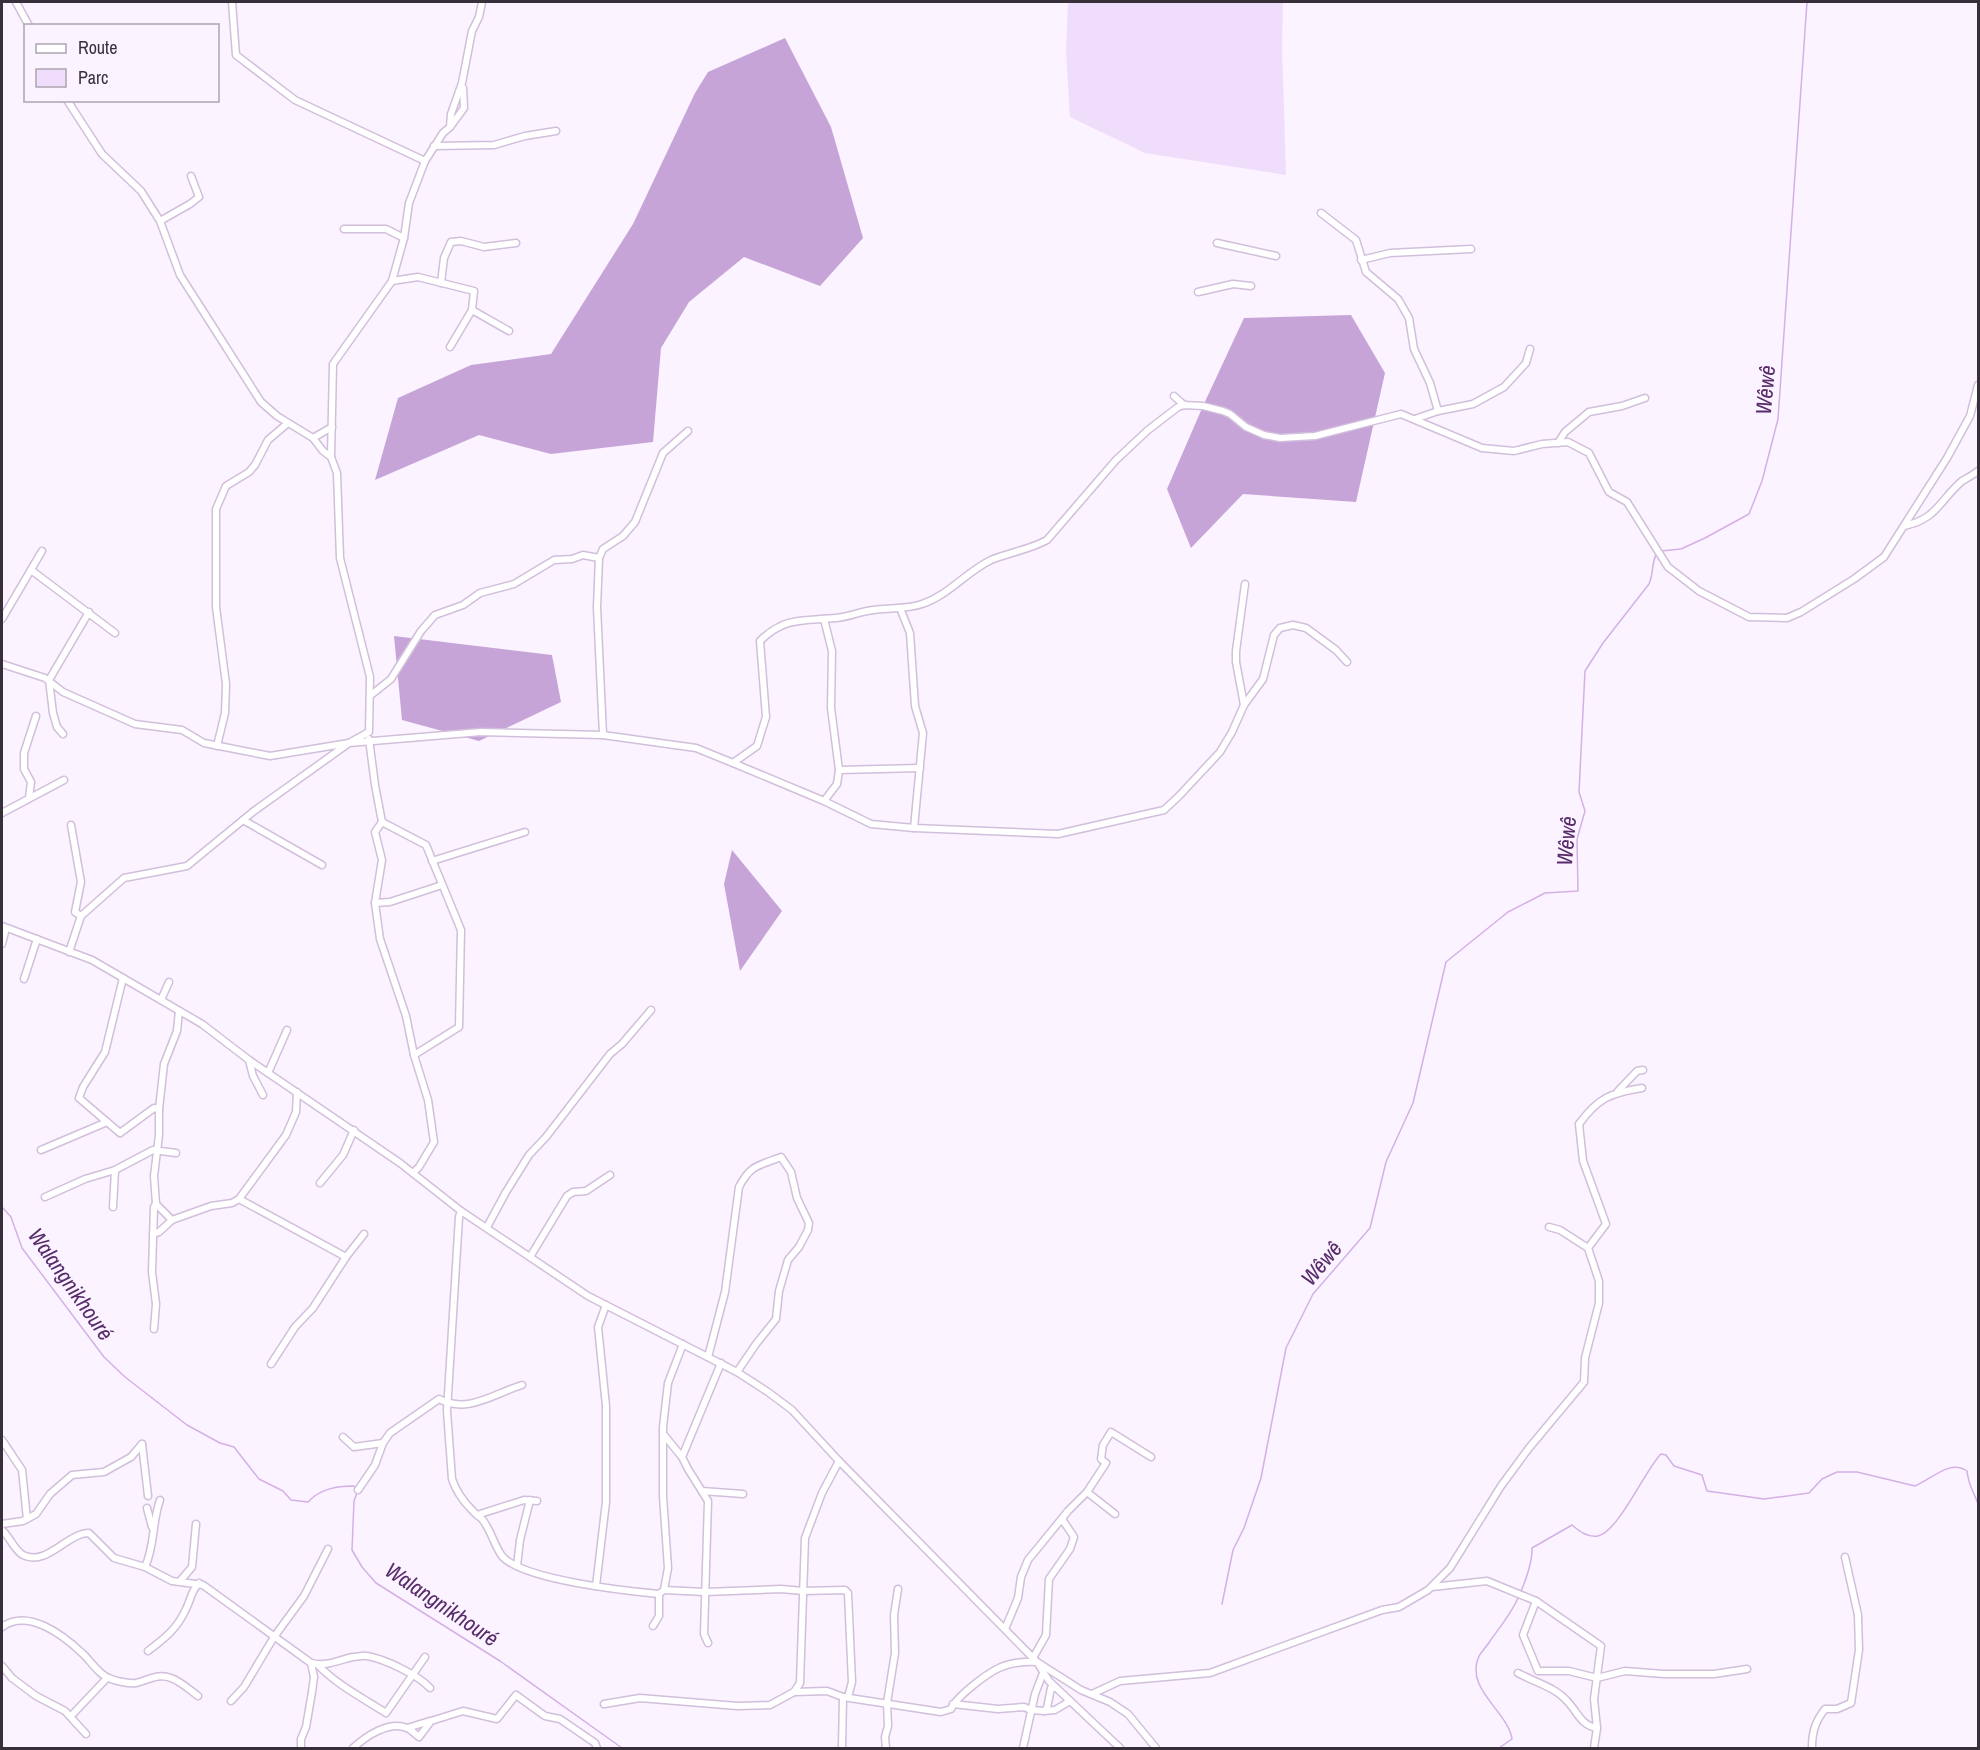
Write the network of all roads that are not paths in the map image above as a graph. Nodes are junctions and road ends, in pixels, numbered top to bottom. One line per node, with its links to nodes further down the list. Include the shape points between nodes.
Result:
1 (16, 2): 4 (street)
2 (232, 2): 10 (street, via 236,55 249,66 295,100)
3 (482, 2): 5 (street)
4 (27, 24)
5 (462, 83): 7 (street); 7 (street, via 464,108)
6 (68, 102): 13 (street, via 102,154 141,191)
7 (450, 127): 9 (street)
8 (556, 131): 9 (street, via 494,145)
9 (435, 146): 10 (street)
10 (425, 161): 15 (street, via 409,203)
11 (191, 176): 13 (street, via 198,197)
12 (1321, 213): 20 (street, via 1356,240)
13 (160, 221): 35 (street, via 180,275 261,402)
14 (344, 229): 15 (street, via 386,229)
15 (404, 238): 21 (street)
16 (516, 243): 22 (street, via 484,247 452,242 444,258)
17 (1217, 243): 19 (street)
18 (1472, 249): 20 (street, via 1390,253)
19 (1276, 256)
20 (1361, 260): 33 (street, via 1366,272 1398,299 1409,318 1414,349)
21 (392, 281): 22 (street, via 418,277); 36 (street, via 333,364)
22 (441, 283): 25 (street, via 474,291)
23 (1251, 286): 24 (street, via 1233,284)
24 (1198, 291)
25 (472, 310): 26 (street); 27 (street)
26 (509, 331)
27 (450, 347)
28 (1530, 349): 33 (street, via 1526,363 1504,387 1473,404)
29 (1978, 385): 42 (street, via 1970,416)
30 (1174, 396): 32 (street)
31 (1645, 398): 39 (street, via 1589,412)
32 (1184, 405): 34 (street, via 1223,411 1246,427 1280,438 1315,436 1391,415); 47 (street, via 1148,430 1116,460 1047,540 990,561 938,598)
33 (1438, 411): 34 (street)
34 (1415, 419): 39 (street, via 1497,451)
35 (288, 423): 38 (street); 63 (street, via 268,440 249,472 226,486 216,509 216,607 226,684 225,713)
36 (332, 427): 38 (street); 40 (street)
37 (688, 431): 44 (street, via 663,453 635,522)
38 (313, 438): 40 (street)
39 (1558, 443): 42 (street, via 1568,442 1589,453 1609,492 1627,502 1668,567 1699,591 1749,617 1787,618 1801,612 1884,557)
40 (331, 457): 55 (street, via 337,473 340,558)
41 (1978, 471): 42 (street, via 1963,481 1933,514)
42 (1904, 526)
43 (42, 551): 45 (street)
44 (598, 558): 55 (street, via 583,555 554,560 514,584 480,593 464,605 435,615 391,679); 60 (street)
45 (31, 570): 48 (street); 49 (street)
46 (1245, 584): 56 (street, via 1236,651)
47 (900, 608): 50 (street); 65 (street, via 909,633 915,706 923,733)
48 (88, 612): 51 (street); 54 (street)
49 (2, 619)
50 (824, 619): 64 (street, via 790,622 760,641 766,717 757,746); 66 (street, via 832,651 831,708)
51 (115, 633)
52 (1347, 662): 56 (street, via 1306,628 1284,626 1274,635 1263,679)
53 (2, 664): 54 (street)
54 (49, 680): 59 (street, via 52,713); 63 (street, via 63,692 135,724 182,730)
55 (371, 695): 58 (street)
56 (1244, 705): 74 (street, via 1220,752 1164,810 1058,834)
57 (36, 716): 68 (street, via 24,753)
58 (369, 732): 61 (street); 62 (street)
59 (63, 734)
60 (603, 735): 61 (street, via 480,732); 64 (street, via 696,748)
61 (369, 742): 62 (street); 72 (street)
62 (349, 743): 63 (street, via 270,756); 71 (street)
63 (217, 746)
64 (733, 763): 69 (street)
65 (920, 768): 66 (street); 74 (street)
66 (839, 771): 69 (street, via 837,784)
67 (64, 780): 68 (street)
68 (29, 798): 70 (street)
69 (824, 801): 74 (street, via 872,824)
70 (2, 813)
71 (243, 820): 77 (street); 80 (street, via 187,866 124,878)
72 (382, 822): 76 (street, via 426,845); 79 (street, via 375,832 382,860)
73 (71, 825): 80 (street, via 81,882 75,912)
74 (914, 828)
75 (525, 832): 76 (street)
76 (432, 861): 78 (street)
77 (322, 865)
78 (442, 885): 79 (street); 92 (street, via 461,930 459,1027)
79 (375, 903): 92 (street, via 380,939 406,1016)
80 (81, 916): 84 (street)
81 (4, 927): 82 (street); 83 (street)
82 (37, 939): 84 (street); 85 (street)
83 (2, 944)
84 (69, 952): 86 (street)
85 (24, 978)
86 (123, 978): 88 (street); 101 (street, via 105,1052 79,1098)
87 (169, 981): 88 (street)
88 (161, 1000): 90 (street)
89 (651, 1010): 116 (street, via 610,1054 529,1155)
90 (179, 1011): 93 (street); 100 (street, via 177,1031 164,1064)
91 (287, 1030): 95 (street)
92 (414, 1055): 107 (street, via 428,1100 434,1142)
93 (249, 1060): 95 (street); 99 (street)
94 (1643, 1070): 98 (street, via 1637,1071)
95 (268, 1073): 97 (street)
96 (1642, 1088): 98 (street)
97 (297, 1092): 102 (street); 111 (street, via 296,1112 286,1135)
98 (1617, 1092): 120 (street, via 1590,1108 1579,1125 1583,1161 1606,1224)
99 (263, 1095)
100 (159, 1109): 101 (street, via 154,1108 120,1133); 103 (street)
101 (107, 1122): 104 (street)
102 (354, 1130): 107 (street); 109 (street, via 343,1155)
103 (157, 1149): 105 (street); 106 (street); 112 (street)
104 (41, 1150)
105 (176, 1153)
106 (115, 1170): 110 (street); 113 (street)
107 (413, 1173): 114 (street)
108 (610, 1175): 122 (street, via 586,1191 567,1196)
109 (320, 1184)
110 (45, 1197)
111 (239, 1199): 115 (street); 121 (street)
112 (156, 1204): 115 (street); 118 (street)
113 (112, 1207)
114 (461, 1211): 116 (street); 131 (street)
115 (172, 1220): 118 (street)
116 (487, 1227): 122 (street)
117 (1548, 1227): 120 (street)
118 (153, 1234): 124 (street)
119 (364, 1234): 121 (street)
120 (1588, 1248): 161 (street, via 1599,1281 1599,1303 1585,1358 1584,1382 1529,1448 1450,1568)
121 (346, 1257): 128 (street)
122 (530, 1257): 123 (street)
123 (606, 1305): 125 (street); 160 (street, via 598,1327 606,1406 606,1502)
124 (154, 1329)
125 (683, 1344): 126 (street); 132 (street, via 668,1383)
126 (708, 1357): 127 (street); 129 (street, via 725,1292 739,1187 751,1168 781,1157 791,1172 808,1230 788,1260 776,1319)
127 (721, 1363): 129 (street); 136 (street)
128 (272, 1364)
129 (737, 1372): 138 (street, via 792,1410)
130 (522, 1385): 131 (street, via 470,1406)
131 (447, 1407): 135 (street, via 438,1399 390,1433); 147 (street, via 452,1479)
132 (663, 1434): 136 (street); 164 (street, via 668,1568)
133 (343, 1437): 135 (street, via 354,1447)
134 (2, 1440): 148 (street, via 22,1470)
135 (383, 1443): 139 (street, via 375,1465)
136 (682, 1457): 140 (street)
137 (1151, 1457): 141 (street, via 1111,1432 1101,1450 1101,1459 1106,1463)
138 (839, 1461): 163 (street, via 822,1492 805,1538); 169 (street)
139 (358, 1490)
140 (702, 1491): 142 (street); 165 (street, via 708,1501)
141 (1087, 1492): 146 (street); 149 (street)
142 (743, 1494)
143 (148, 1496): 148 (street, via 142,1444 131,1457 104,1472 72,1475)
144 (160, 1500): 153 (street)
145 (147, 1508): 153 (street)
146 (1115, 1514)
147 (477, 1515): 156 (street, via 503,1557); 156 (street, via 524,1500 534,1501 519,1540)
148 (27, 1519): 150 (street)
149 (1062, 1519): 169 (street, via 1028,1560); 174 (street, via 1074,1537 1070,1550 1049,1579 1046,1635)
150 (2, 1524)
151 (196, 1524): 158 (street, via 192,1567)
152 (2, 1530): 157 (street, via 25,1556 40,1556 88,1533 114,1558)
153 (153, 1530): 157 (street)
154 (328, 1549): 170 (street, via 304,1596)
155 (1845, 1557): 210 (street, via 1858,1615 1859,1650 1851,1703 1824,1709 1816,1721)
156 (517, 1566): 160 (street)
157 (145, 1568): 158 (street)
158 (180, 1581): 159 (street)
159 (199, 1583): 170 (street); 172 (street, via 170,1635)
160 (596, 1586): 164 (street)
161 (1432, 1587): 166 (street, via 1487,1581); 186 (street, via 1399,1607 1210,1673 1120,1681)
162 (898, 1589): 191 (street, via 895,1653)
163 (803, 1591): 165 (street, via 781,1588); 185 (street, via 800,1683); 188 (street, via 848,1593 852,1682)
164 (662, 1592): 165 (street); 167 (street, via 659,1616)
165 (705, 1593): 171 (street, via 704,1634)
166 (1536, 1601): 182 (street, via 1601,1646); 182 (street, via 1523,1635 1538,1671 1569,1671)
167 (653, 1626)
168 (2, 1627): 181 (street, via 14,1620 44,1625 80,1651)
169 (1005, 1629): 174 (street)
170 (274, 1637): 175 (street); 189 (street)
171 (708, 1643)
172 (148, 1651)
173 (425, 1657): 180 (street)
174 (1035, 1660): 178 (street); 186 (street); 193 (street, via 999,1668 968,1688)
175 (315, 1664): 180 (street, via 366,1656); 180 (street, via 331,1679 386,1713); 201 (street)
176 (2, 1666): 196 (street, via 36,1696)
177 (1747, 1669): 182 (street, via 1714,1674 1617,1671)
178 (1043, 1673): 184 (street); 194 (street)
179 (1518, 1673): 199 (street, via 1552,1689 1567,1700 1582,1723)
180 (413, 1676): 183 (street)
181 (107, 1678): 187 (street, via 134,1684 155,1676 172,1678); 196 (street)
182 (1597, 1678): 199 (street)
183 (430, 1688)
184 (1056, 1688): 190 (street); 195 (street, via 1051,1688)
185 (794, 1692): 188 (street, via 827,1691); 192 (street, via 770,1705 640,1698)
186 (1092, 1694): 208 (street, via 1128,1714)
187 (198, 1696)
188 (846, 1697): 191 (street); 204 (street)
189 (231, 1701)
190 (1070, 1701): 195 (street, via 1055,1710); 207 (street)
191 (887, 1703): 193 (street, via 941,1712 951,1709); 205 (street)
192 (604, 1704)
193 (953, 1704): 194 (street)
194 (1031, 1710): 195 (street); 206 (street)
195 (1044, 1711)
196 (71, 1716): 200 (street)
197 (430, 1721): 198 (street); 198 (street, via 420,1737); 203 (street, via 463,1711 497,1719 516,1695 545,1716 560,1719 595,1743)
198 (407, 1728): 202 (street, via 383,1729)
199 (1597, 1728): 209 (street)
200 (86, 1734)
201 (301, 1749)
202 (353, 1749)
203 (597, 1749)
204 (842, 1749)
205 (886, 1749)
206 (1023, 1749)
207 (1120, 1749)
208 (1156, 1749)
209 (1594, 1749)
210 (1812, 1749)

